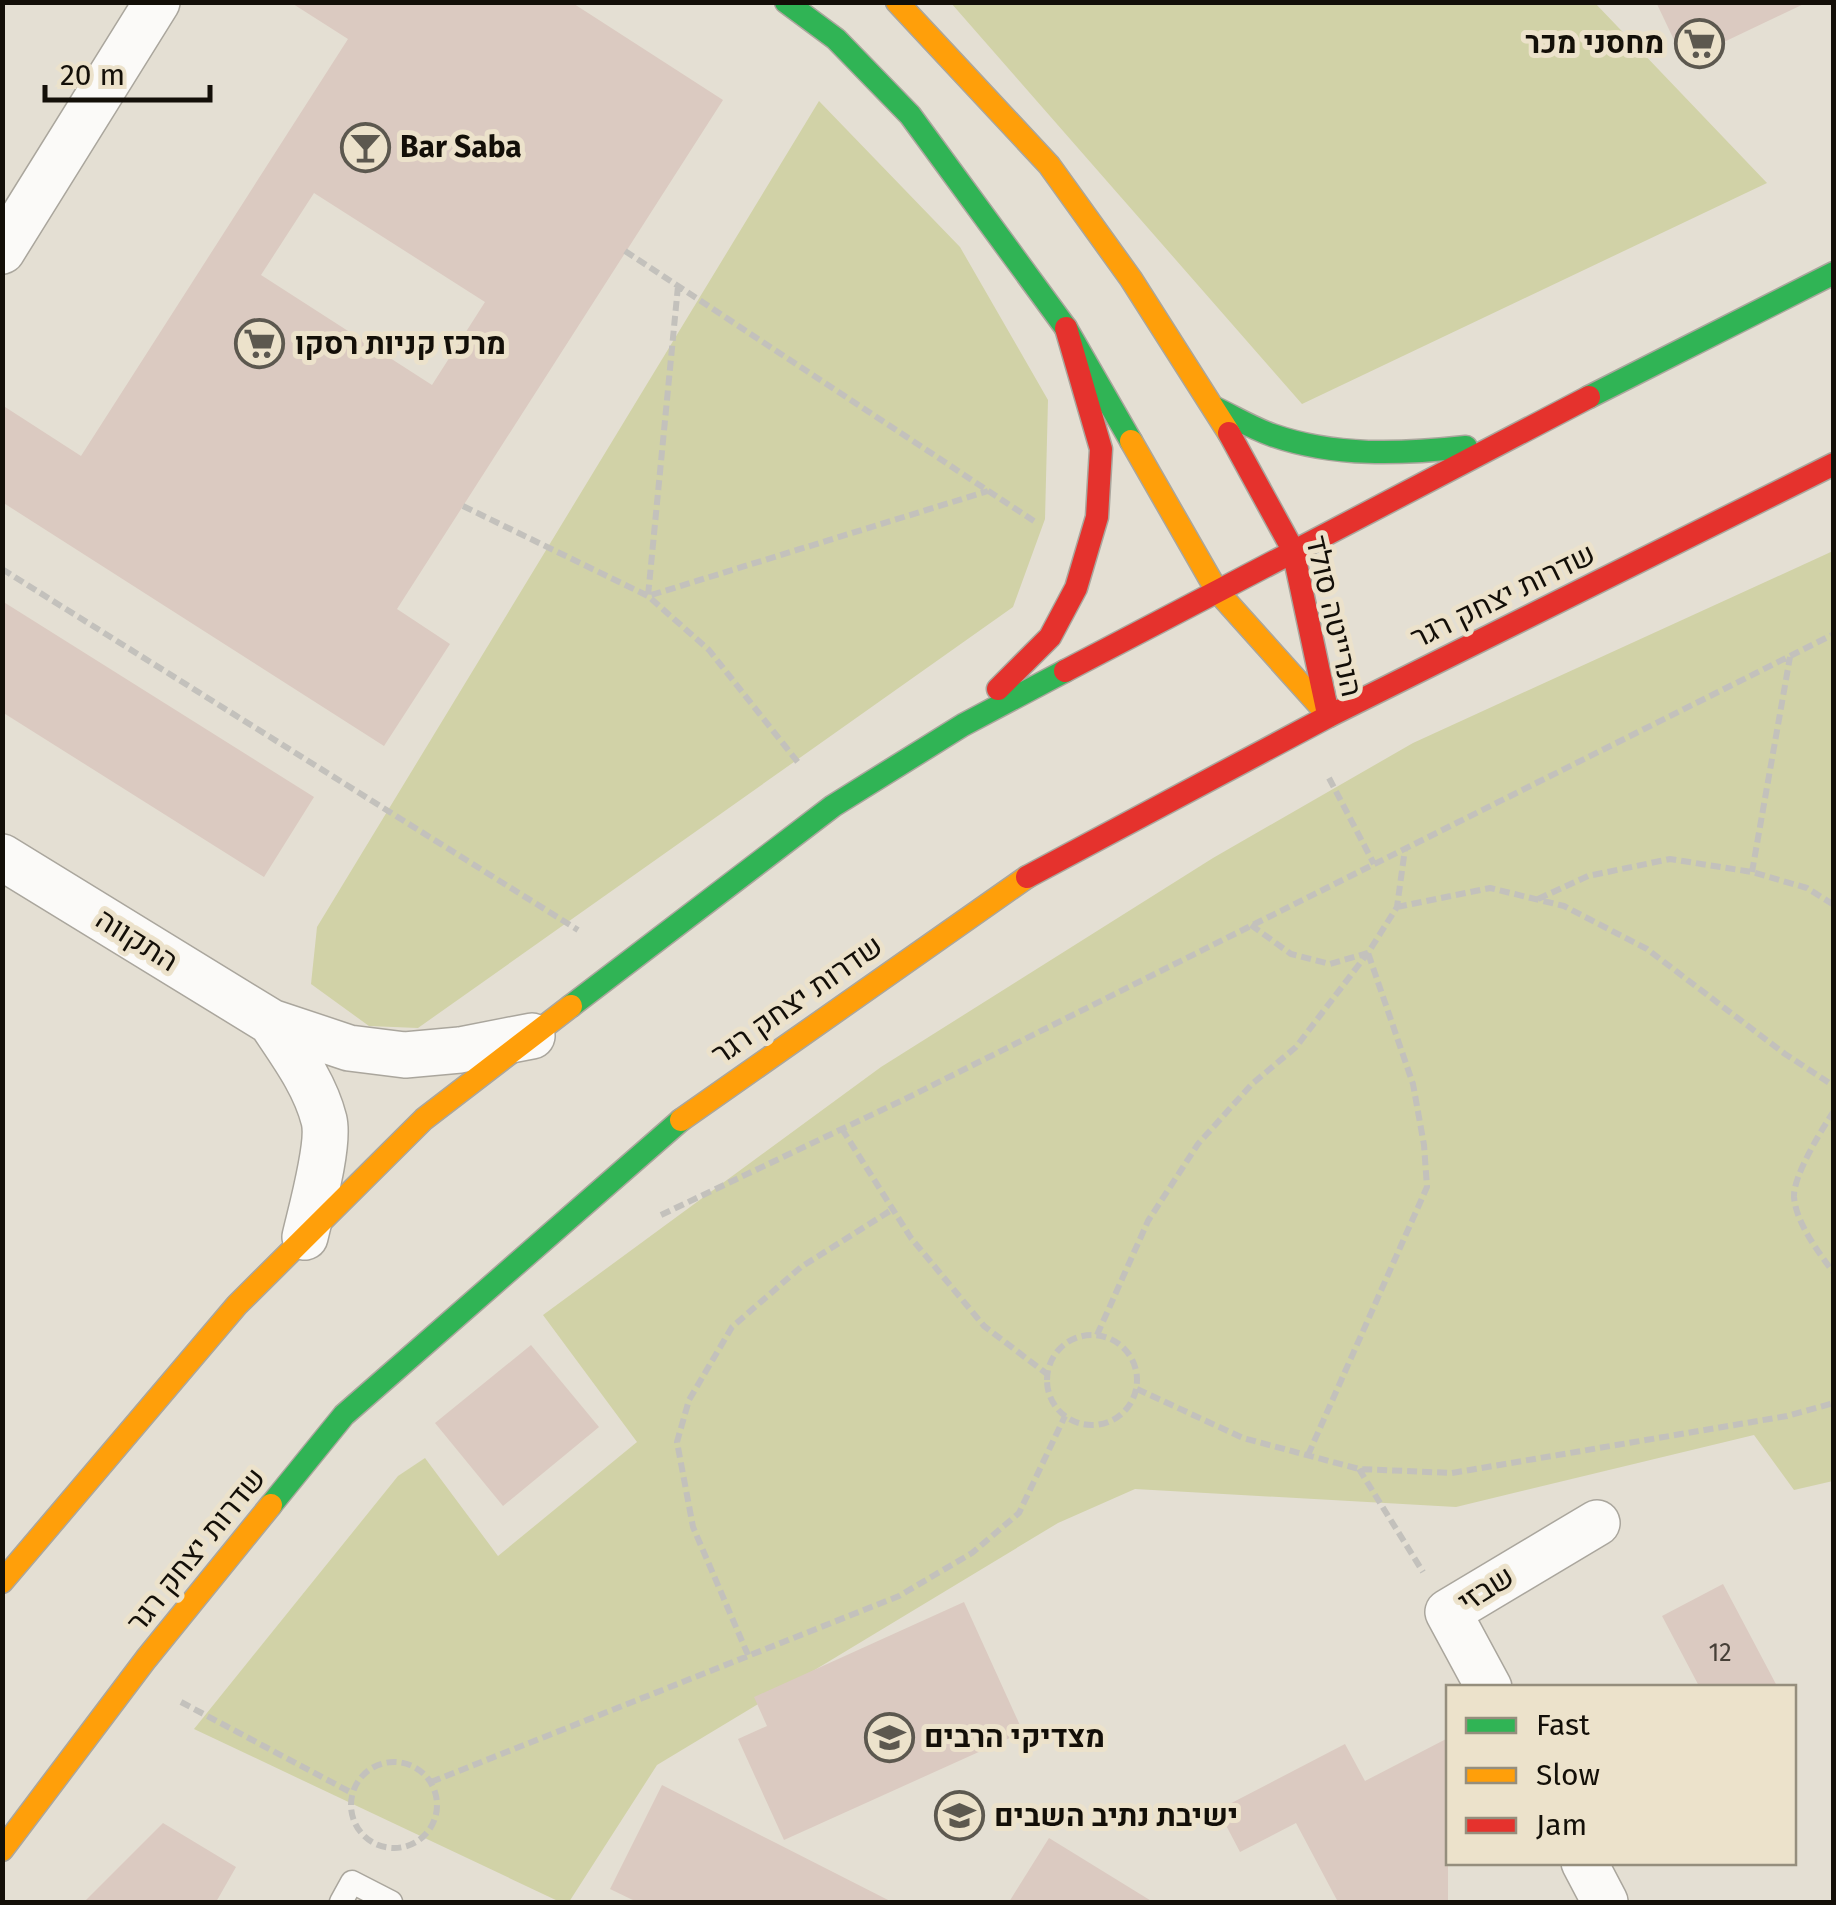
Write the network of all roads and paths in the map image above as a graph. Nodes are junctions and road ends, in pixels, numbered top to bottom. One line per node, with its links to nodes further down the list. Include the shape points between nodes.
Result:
1 (157, 2): 4 (street)
2 (786, 2): 8 (main road, הנרייטה סולד, via 836,39 910,115)
3 (897, 2): 9 (main road, הנרייטה סולד, via 1049,165)
4 (2, 251)
5 (626, 251): 7 (path)
6 (1834, 273): 10 (main road)
7 (678, 286): 14 (path); 20 (path)
8 (1066, 328): 17 (main road, via 1101,449 1097,517); 19 (main road, הנרייטה סולד)
9 (1215, 408): 10 (main road, via 1272,435 1328,449 1402,455); 16 (main road, הנרייטה סולד)
10 (1499, 442): 16 (main road)
11 (1834, 464): 13 (main road, שדרות יצחק רגר)
12 (1834, 475): 13 (main road)
13 (1790, 487): 23 (main road, שדרות יצחק רגר)
14 (988, 491): 17 (path); 20 (path)
15 (463, 506): 20 (path)
16 (1293, 550): 19 (main road); 23 (main road, הנרייטה סולד)
17 (1086, 555): 24 (main road, via 1050,636)
18 (2, 569): 36 (path)
19 (1218, 590): 23 (main road, הנרייטה סולד); 24 (main road)
20 (648, 596): 26 (path, via 709,650)
21 (1834, 634): 22 (path)
22 (1790, 656): 27 (path); 30 (path)
23 (1329, 716): 57 (main road, שדרות יצחק רגר, via 1025,878 696,1107 344,1415)
24 (963, 726): 26 (main road)
25 (1323, 768): 29 (path)
26 (833, 806): 36 (main road)
27 (1404, 848): 29 (path); 33 (path)
28 (2, 858): 37 (street, התקווה)
29 (1374, 864): 34 (path)
30 (1752, 872): 31 (path, via 1670,859 1588,876); 32 (path, via 1807,888)
31 (1537, 900): 33 (path, via 1490,888); 39 (path, via 1564,906 1647,949)
32 (1834, 906)
33 (1398, 907): 35 (path)
34 (1250, 926): 35 (path, via 1291,954 1330,964); 41 (path)
35 (1368, 953): 46 (path, via 1296,1047 1198,1144 1148,1221); 51 (path, via 1413,1084 1427,1187)
36 (629, 962): 38 (main road)
37 (271, 1022): 38 (street, התקווה, via 349,1048 406,1055); 44 (street, התקווה, via 302,1067 326,1123)
38 (532, 1036): 44 (main road, via 424,1119)
39 (1834, 1086)
40 (1834, 1112): 45 (path, via 1813,1142 1794,1195 1810,1240)
41 (842, 1129): 42 (path); 43 (path)
42 (893, 1209): 47 (path, via 984,1326); 56 (path, via 801,1267 732,1327 689,1400 678,1442 693,1527)
43 (645, 1223)
44 (305, 1238): 54 (main road, via 237,1304)
45 (1834, 1273)
46 (1097, 1335): 47 (path, via 1061,1346); 48 (path, via 1132,1358)
47 (1047, 1374): 50 (path, via 1048,1390)
48 (1137, 1389): 50 (path, via 1131,1405 1106,1423); 51 (path, via 1243,1438)
49 (1834, 1404): 52 (path, via 1452,1474)
50 (1065, 1416): 56 (path, via 1019,1513 972,1553 899,1596)
51 (1308, 1455): 52 (path)
52 (1359, 1469): 55 (path)
53 (1596, 1522): 55 (street, שבזי)
54 (2, 1582)
55 (1448, 1612): 58 (street, שבזי)
56 (748, 1656): 59 (path)
57 (133, 1676): 60 (path); 61 (main road, שדרות יצחק רגר)
58 (1487, 1685)
59 (430, 1782): 60 (path, via 412,1766 382,1764); 60 (path, via 437,1810 433,1825 424,1837 396,1848 368,1839 354,1822)
60 (352, 1792)
61 (2, 1850)
62 (1586, 1865): 65 (street)
63 (341, 1902): 64 (lane, via 352,1882)
64 (390, 1902)
65 (1606, 1902)

